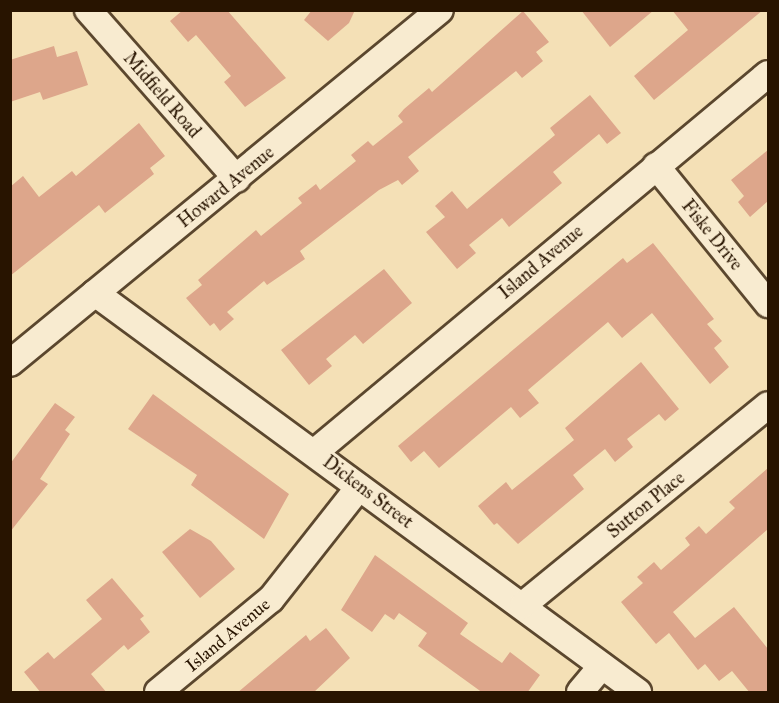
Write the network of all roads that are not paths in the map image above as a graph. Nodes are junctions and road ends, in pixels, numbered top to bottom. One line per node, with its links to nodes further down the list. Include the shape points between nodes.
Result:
1 (88, 10): 5 (street, Midfield Road)
2 (440, 10): 5 (street, Howard Avenue)
3 (768, 74): 4 (street, Island Avenue)
4 (656, 166): 7 (street, Fiske Drive); 10 (street, Island Avenue)
5 (237, 179): 6 (street, Howard Avenue)
6 (95, 293): 8 (street, Howard Avenue); 10 (street, Dickens Street)
7 (768, 304)
8 (10, 363)
9 (768, 405): 12 (street, Sutton Place)
10 (315, 452): 11 (street, Dickens Street)
11 (358, 487): 12 (street, Dickens Street); 14 (street, Island Avenue, via 272,599)
12 (523, 605): 13 (street, Dickens Street)
13 (603, 666): 15 (street); 16 (street, Dickens Street)
14 (158, 693)
15 (580, 693)
16 (638, 693)

